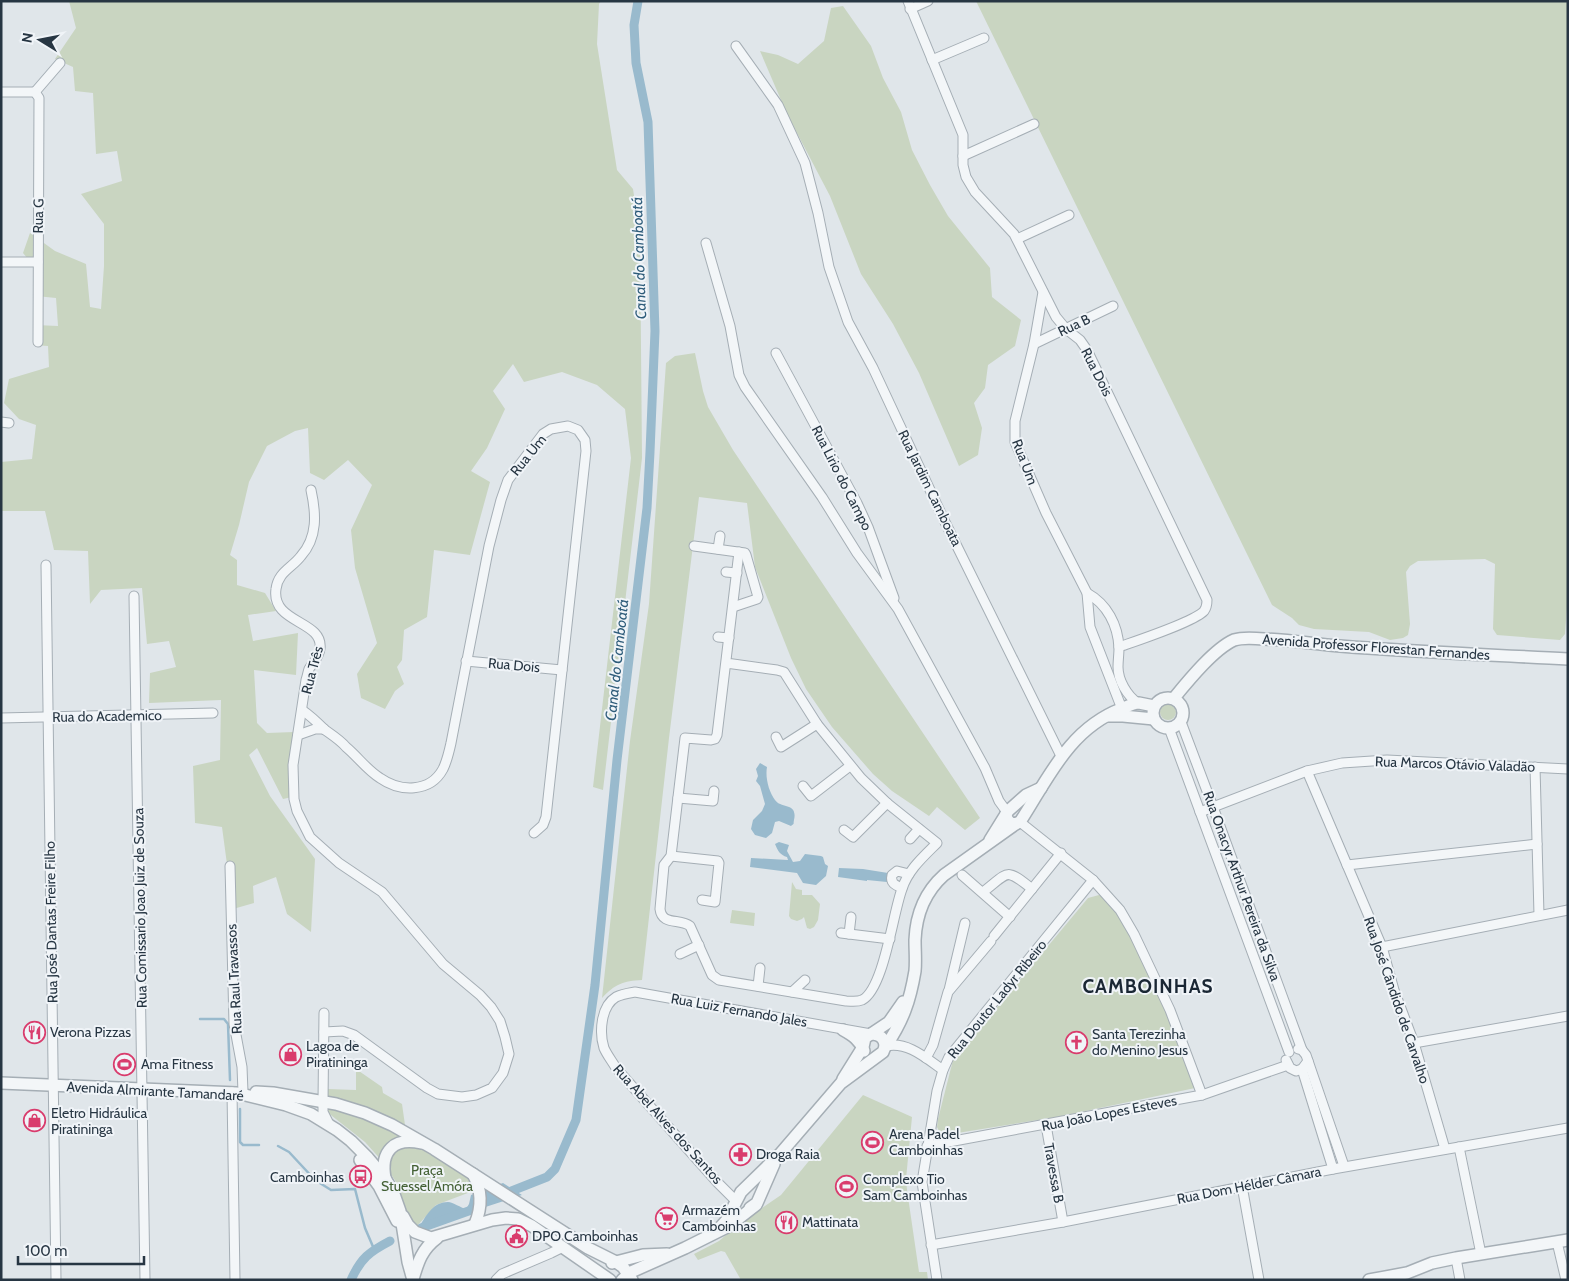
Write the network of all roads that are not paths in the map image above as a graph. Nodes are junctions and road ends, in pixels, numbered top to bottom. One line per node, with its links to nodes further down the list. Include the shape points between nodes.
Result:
1 (928, 1): 2 (street, Rua Dois)
2 (909, 5): 5 (street, Rua Dois)
3 (984, 38): 5 (street)
4 (736, 46): 60 (street, Rua Jardim Camboata, via 778,105 805,163 829,267 848,322)
5 (932, 60): 10 (street, Rua Dois)
6 (60, 63): 8 (street)
7 (1, 92): 8 (street)
8 (35, 92): 17 (street, Rua G, via 39,98)
9 (1034, 124): 11 (street)
10 (963, 134): 11 (street); 12 (street, Rua Dois)
11 (978, 149): 12 (street)
12 (963, 156): 14 (street, Rua Dois, via 966,177 975,192)
13 (1069, 215): 14 (street)
14 (1017, 239): 18 (street, Rua Dois)
15 (706, 243): 35 (street, Rua Lirio do Campo, via 744,387)
16 (1, 262): 17 (street)
17 (38, 262): 21 (street, Rua G)
18 (1043, 292): 20 (street, Rua Dois); 22 (street, Rua Um)
19 (1113, 306): 20 (street, Rua B)
20 (1066, 329): 22 (street, Rua B); 38 (street, Rua Dois, via 1087,350 1207,600 1206,608 1199,615)
21 (38, 342)
22 (1034, 344): 32 (street, Rua Um, via 1015,421 1015,442 1046,513)
23 (776, 353): 35 (street, Rua Lirio do Campo, via 868,526)
24 (311, 490): 47 (street, Rua Três, via 315,527 310,542 302,556 278,578 276,590 280,609 320,639 317,658 309,669)
25 (720, 536): 27 (street)
26 (694, 546): 27 (street)
27 (718, 549): 28 (street)
28 (739, 552): 31 (street); 34 (street, via 746,555 758,599)
29 (46, 565): 50 (street, Rua José Dantas Freire Filho)
30 (726, 572): 31 (street)
31 (737, 573): 34 (street)
32 (1087, 593): 38 (street, Rua Um, via 1108,611); 46 (street, Rua Um, via 1090,627)
33 (134, 596): 49 (street, Rua Comissario Joao Juiz de Souza)
34 (733, 607): 37 (street)
35 (898, 609): 71 (street, Rua Lirio do Campo, via 985,768 999,801)
36 (718, 637): 37 (street)
37 (729, 638): 41 (street)
38 (1119, 647): 44 (street, Rua Um, via 1118,670 1129,697)
39 (1568, 659): 43 (street, Avenida Professor Florestan Fernandes, via 1244,638 1223,646 1197,673 1188,692)
40 (466, 661): 42 (street, Rua Dois); 42 (street, Rua Um, via 489,546 508,480 543,434 568,426 578,430 586,451); 57 (street, Rua Um, via 447,759 442,771 424,787 401,788 390,784)
41 (726, 663): 55 (street, via 784,672); 68 (street, via 717,704 717,735 711,740 685,738)
42 (562, 670): 76 (street, Rua Um, via 546,817)
43 (1177, 700): 45 (street, via 1165,697); 54 (street, via 1184,710)
44 (1138, 703): 45 (street); 46 (street)
45 (1154, 706): 53 (street)
46 (1122, 709): 51 (street)
47 (302, 710): 57 (street, Rua Um); 58 (street, Rua Três)
48 (213, 713): 49 (street, Rua do Academico)
49 (136, 715): 50 (street, Rua do Academico); 125 (street, Rua Comissario Joao Juiz de Souza)
50 (48, 717): 52 (street, Rua do Academico); 124 (street, Rua José Dantas Freire Filho)
51 (1105, 717): 53 (street); 60 (street, via 1079,735)
52 (1, 718)
53 (1154, 719): 56 (street, via 1160,726)
54 (1181, 722): 56 (street); 70 (street, Rua Onacyr Arthur Pereira da Silva)
55 (817, 724): 59 (street, via 781,746); 61 (street)
56 (1169, 728): 72 (street, Rua Onacyr Arthur Pereira da Silva)
57 (324, 729): 58 (street)
58 (298, 735): 110 (street, Rua Três, via 292,765 294,799 310,837 339,863 382,892 443,964 480,995 500,1021 509,1054 503,1074 492,1088 476,1096 448,1096 426,1088 354,1035 343,1031)
59 (776, 737)
60 (1061, 756): 66 (street)
61 (850, 766): 65 (street, via 811,796); 69 (street)
62 (1535, 767): 63 (street, Rua Marcos Otávio Valadão); 64 (street, Rua Marcos Otávio Valadão, via 1387,760 1342,763); 79 (street)
63 (1568, 769)
64 (1307, 771): 70 (street, Rua Marcos Otávio Valadão); 82 (street, Rua José Cândido de Carvalho)
65 (803, 786)
66 (1041, 788): 71 (street, via 1026,795); 73 (street)
67 (714, 791): 68 (street, via 713,801)
68 (678, 798): 81 (street)
69 (887, 802): 74 (street); 75 (street, via 853,837)
70 (1214, 807): 72 (street, Rua Marcos Otávio Valadão); 115 (street, Rua Onacyr Arthur Pereira da Silva)
71 (1009, 811): 73 (street, via 1007,818 1010,823); 78 (street)
72 (1200, 812): 116 (street, Rua Onacyr Arthur Pereira da Silva)
73 (1020, 821): 78 (street); 80 (street)
74 (919, 829): 77 (street); 84 (street, via 937,843)
75 (844, 830)
76 (534, 833)
77 (910, 839)
78 (990, 842): 103 (street, via 936,882 922,905 916,928)
79 (1537, 844): 82 (street); 92 (street)
80 (1061, 854): 86 (street); 88 (street)
81 (671, 856): 90 (street, via 718,861 715,902); 97 (street, via 664,865 660,914 666,920 687,923)
82 (1347, 865): 98 (street, Rua José Cândido de Carvalho)
83 (230, 866): 126 (street, Rua Raul Travassos, via 234,1024 242,1067)
84 (909, 874): 87 (street); 87 (street, via 897,871 892,875 892,883)
85 (962, 875): 89 (street)
86 (1093, 880): 121 (street, Rua Doutor Ladyr Ribeiro, via 949,1057); 127 (street, via 1116,905 1134,934 1170,1010)
87 (902, 888): 96 (street)
88 (1032, 889): 89 (street, via 1010,874); 93 (street)
89 (983, 892): 93 (street)
90 (702, 900)
91 (1568, 910): 92 (street)
92 (1538, 915): 98 (street)
93 (1010, 916): 105 (street)
94 (851, 917): 96 (street, via 845,934)
95 (965, 923): 105 (street)
96 (890, 939): 104 (street, via 881,969 871,990 861,1000 846,1001)
97 (699, 945): 99 (street); 102 (street, via 712,975 719,980)
98 (1382, 948): 112 (street, Rua José Cândido de Carvalho)
99 (680, 954)
100 (760, 968): 102 (street)
101 (805, 980): 104 (street)
102 (758, 986): 104 (street)
103 (912, 987): 111 (street, via 894,1017); 113 (street, via 904,1017)
104 (792, 992)
105 (948, 992): 118 (street, via 933,1045)
106 (609, 1004): 109 (street, Rua Luiz Fernando Jales, via 615,998 635,992); 142 (street, Rua Abel Alves dos Santos, via 601,1032 607,1055)
107 (324, 1013): 110 (street)
108 (1568, 1016): 112 (street)
109 (843, 1030): 111 (street, Rua Luiz Fernando Jales); 114 (street, via 854,1036)
110 (324, 1032): 128 (street)
111 (871, 1034): 113 (street, via 881,1036); 114 (street, via 864,1040)
112 (1414, 1043): 135 (street, Rua José Cândido de Carvalho)
113 (886, 1046): 117 (street); 118 (street, via 900,1045)
114 (863, 1047): 117 (street, via 868,1055); 123 (street)
115 (1302, 1050): 116 (street); 120 (street, via 1306,1055)
116 (1289, 1052): 119 (street, via 1286,1058)
117 (878, 1056): 123 (street)
118 (926, 1058): 121 (street)
119 (1288, 1065): 120 (street, via 1296,1071); 127 (street, Rua João Lopes Esteves)
120 (1305, 1065): 137 (street); 138 (street)
121 (942, 1070): 133 (street, Rua Doutor Ladyr Ribeiro)
122 (1, 1082): 124 (street, Avenida Almirante Tamandaré)
123 (841, 1083): 136 (street)
124 (53, 1085): 125 (street, Avenida Almirante Tamandaré); 161 (street, Rua José Dantas Freire Filho)
125 (143, 1088): 126 (street, Avenida Almirante Tamandaré); 162 (street, Rua Comissario Joao Juiz de Souza)
126 (238, 1093): 128 (street, via 273,1093); 129 (street, Avenida Almirante Tamandaré, via 299,1109); 151 (street, via 305,1119 352,1151 379,1186); 163 (street, Rua Raul Travassos)
127 (1202, 1095): 130 (street, Rua João Lopes Esteves)
128 (322, 1102): 129 (street); 132 (street, via 379,1119)
129 (329, 1124): 139 (street, Avenida Almirante Tamandaré, via 360,1149)
130 (1046, 1125): 133 (street, Rua João Lopes Esteves); 148 (street, Travessa B)
131 (1568, 1128): 134 (street, Rua Dom Hélder Câmara)
132 (425, 1144): 139 (street, via 404,1142 389,1150 384,1156); 140 (street, via 473,1174)
133 (927, 1146): 153 (street, Rua Doutor Ladyr Ribeiro, via 922,1182)
134 (1459, 1147): 135 (street, Rua Dom Hélder Câmara); 156 (street)
135 (1446, 1149): 137 (street, Rua Dom Hélder Câmara)
136 (780, 1154): 143 (street); 145 (street)
137 (1344, 1166): 138 (street, Rua Dom Hélder Câmara)
138 (1333, 1168): 141 (street, Rua Dom Hélder Câmara)
139 (385, 1178): 146 (street, Avenida Almirante Tamandaré)
140 (484, 1186): 147 (street); 158 (street)
141 (1242, 1186): 148 (street, Rua Dom Hélder Câmara); 166 (street)
142 (725, 1188): 143 (street, Rua Abel Alves dos Santos); 144 (street, Rua Abel Alves dos Santos)
143 (744, 1189): 144 (street); 145 (street, via 756,1192)
144 (736, 1201): 145 (street, via 747,1208); 149 (street)
145 (756, 1204): 149 (street, via 729,1226)
146 (400, 1211): 150 (street, via 416,1232); 151 (street, Avenida Almirante Tamandaré)
147 (476, 1221): 150 (street); 154 (street, via 518,1219)
148 (1063, 1222): 153 (street, Rua Dom Hélder Câmara)
149 (717, 1231): 155 (street)
150 (436, 1238): 151 (street, Avenida Almirante Tamandaré, via 420,1257 413,1280)
151 (404, 1239)
152 (1562, 1241): 156 (street); 169 (street)
153 (931, 1245): 165 (street, Rua Doutor Ladyr Ribeiro)
154 (563, 1247): 160 (street); 164 (street, via 502,1274)
155 (672, 1254): 158 (street, via 643,1255); 159 (street)
156 (1481, 1254): 157 (street)
157 (1456, 1258): 167 (street, via 1407,1273); 168 (street)
158 (616, 1262): 159 (street); 160 (street, via 608,1267)
159 (627, 1278)
160 (609, 1279)
161 (56, 1280)
162 (145, 1280)
163 (235, 1280)
164 (496, 1280)
165 (937, 1280)
166 (1259, 1280)
167 (1369, 1280)
168 (1460, 1280)
169 (1566, 1280)

